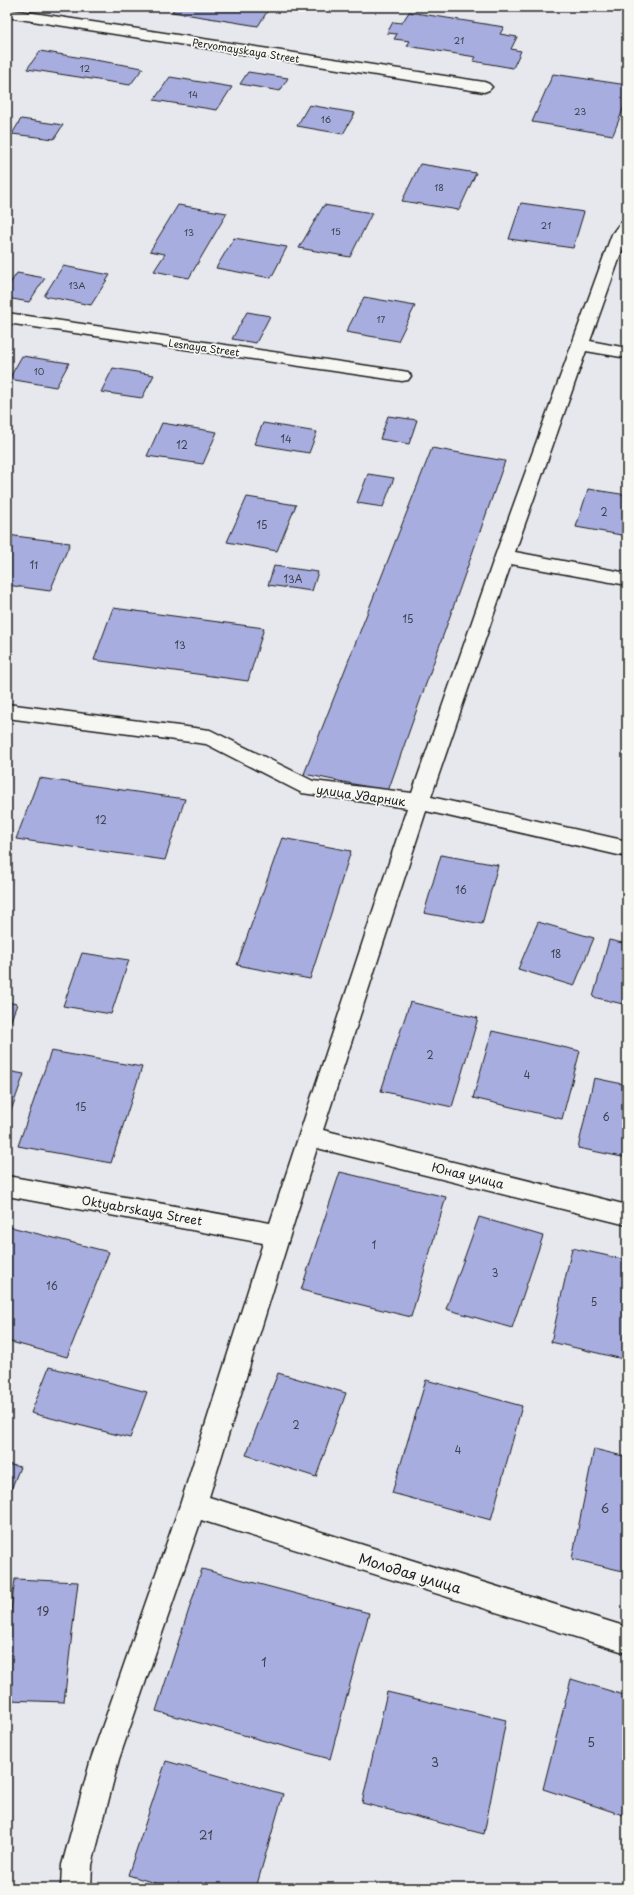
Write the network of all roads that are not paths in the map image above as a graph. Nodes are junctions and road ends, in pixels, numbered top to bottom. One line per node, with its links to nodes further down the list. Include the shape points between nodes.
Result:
1 (7, 13): 2 (street, Pervomayskaya Street)
2 (484, 87)
3 (627, 225): 5 (street, via 620,234)
4 (7, 318): 7 (street, Lesnaya Street)
5 (580, 345): 6 (street); 8 (street)
6 (627, 354)
7 (402, 376)
8 (504, 556): 9 (street); 11 (street)
9 (627, 579)
10 (7, 711): 11 (street, улица Ударник, via 210,737 309,788)
11 (419, 802): 12 (street, улица Ударник); 13 (street)
12 (627, 849)
13 (309, 1136): 15 (street, Юная улица); 16 (street)
14 (7, 1186): 16 (street, Oktyabrskaya Street)
15 (627, 1215)
16 (278, 1235): 17 (street)
17 (193, 1505): 18 (street, Молодая улица); 19 (street, via 104,1759 77,1864)
18 (627, 1640)
19 (76, 1888)

